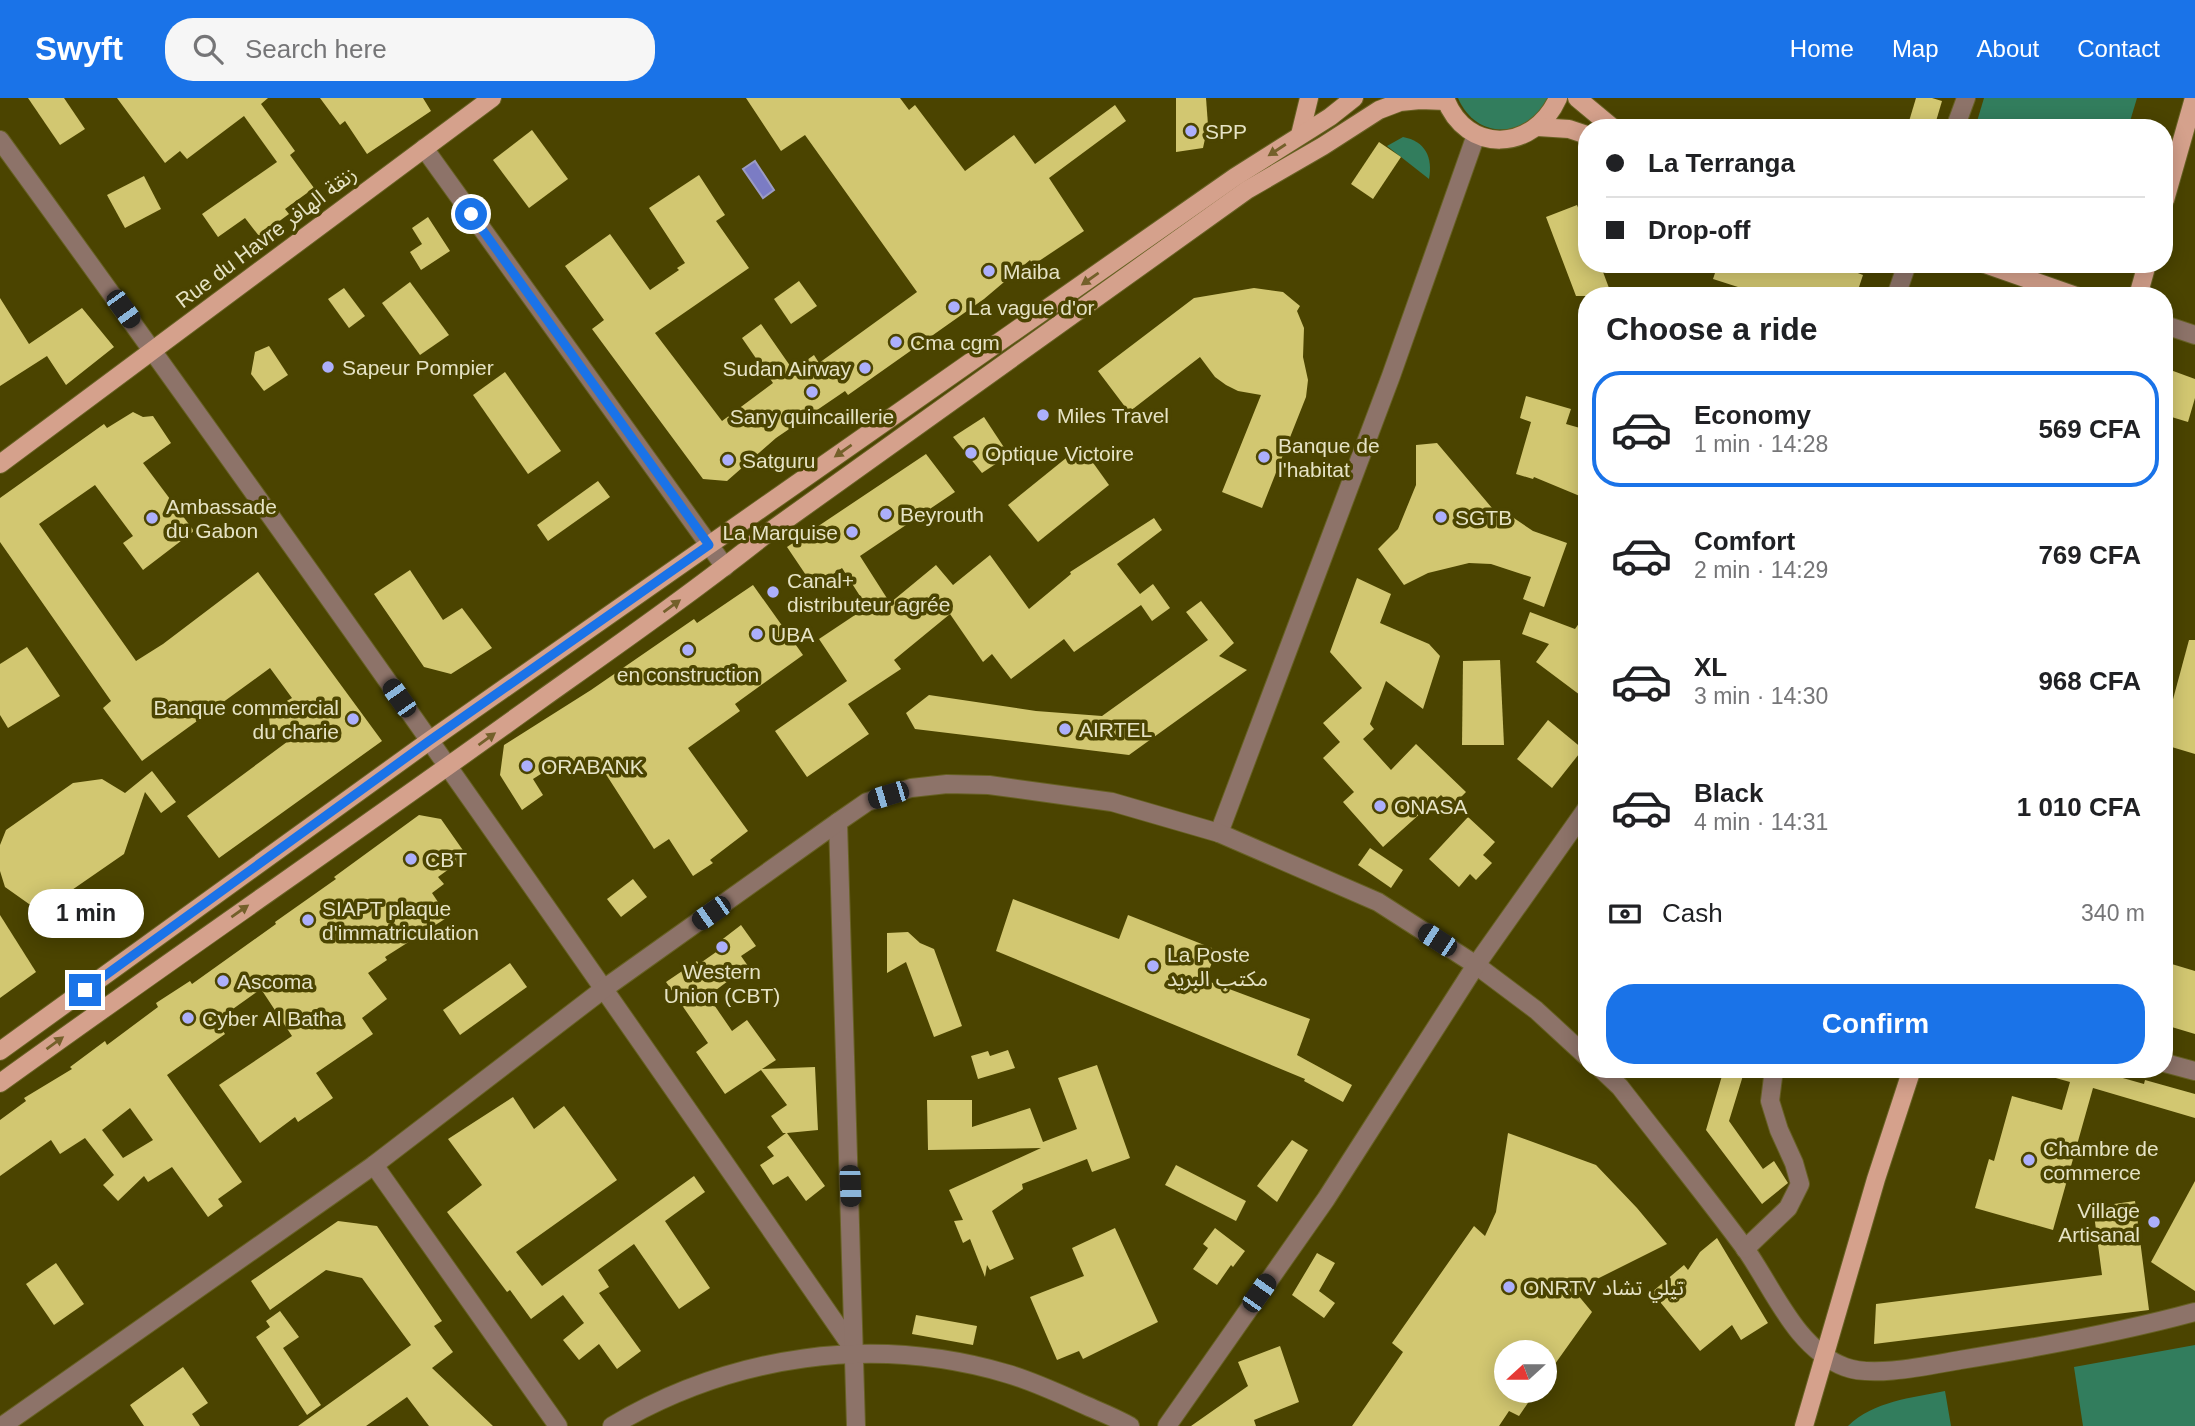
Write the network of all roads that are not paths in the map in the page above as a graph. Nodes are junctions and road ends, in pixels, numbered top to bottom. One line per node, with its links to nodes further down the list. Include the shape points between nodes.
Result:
1 (492, 98): 16 (main road, Rue du Havre زنقة الهافر)
2 (1309, 98): 13 (main road)
3 (1354, 98): 13 (main road)
4 (1558, 98): 11 (main road)
5 (1577, 98): 9 (main road)
6 (1965, 98): 10 (street)
7 (2194, 98): 17 (main road)
8 (1445, 100): 14 (main road, via 1453,115); 25 (main road, via 1400,102 1380,110 1247,190)
9 (1602, 119)
10 (1958, 119)
11 (1538, 127): 12 (main road); 14 (main road, via 1519,138 1497,140)
12 (1578, 132)
13 (1300, 135): 24 (main road, one-way to 24)
14 (1476, 135): 30 (street, via 1391,376)
15 (0, 140): 22 (street)
16 (424, 148): 22 (main road, Rue du Havre زنقة الهافر); 24 (street)
17 (2173, 172)
18 (2011, 273): 19 (main road)
19 (2051, 287)
20 (2173, 328): 21 (street)
21 (2195, 335)
22 (153, 349): 23 (main road, Rue du Havre زنقة الهافر); 26 (street)
23 (0, 464)
24 (709, 545): 25 (street); 26 (main road)
25 (725, 567): 27 (main road, one-way to 25)
26 (429, 741): 27 (street); 34 (main road)
27 (448, 767): 32 (street); 40 (main road, one-way to 27)
28 (1578, 821): 31 (street)
29 (838, 822): 30 (street, via 867,802 911,789 989,785 1112,802); 32 (street); 44 (street)
30 (1219, 833): 31 (street, via 1378,902)
31 (1476, 965): 33 (street); 51 (street, via 1326,1199)
32 (605, 988): 41 (street); 44 (street)
33 (1578, 1049)
34 (0, 1051)
35 (2173, 1065): 36 (street)
36 (2195, 1071)
37 (1610, 1078): 42 (street)
38 (1773, 1078): 42 (street, via 1770,1101 1800,1184 1788,1208)
39 (1909, 1078): 45 (main road)
40 (0, 1083)
41 (374, 1165): 46 (street); 47 (street)
42 (1745, 1249): 45 (street, via 1780,1304)
43 (2195, 1312): 45 (street, via 2061,1343 1869,1373)
44 (856, 1353): 48 (street, via 791,1359 721,1376 668,1396); 49 (street); 50 (street, via 916,1356 992,1369 1049,1388)
45 (1824, 1356): 52 (main road)
46 (2, 1426)
47 (558, 1426)
48 (612, 1426)
49 (856, 1426)
50 (1130, 1426)
51 (1167, 1426)
52 (1804, 1426)

